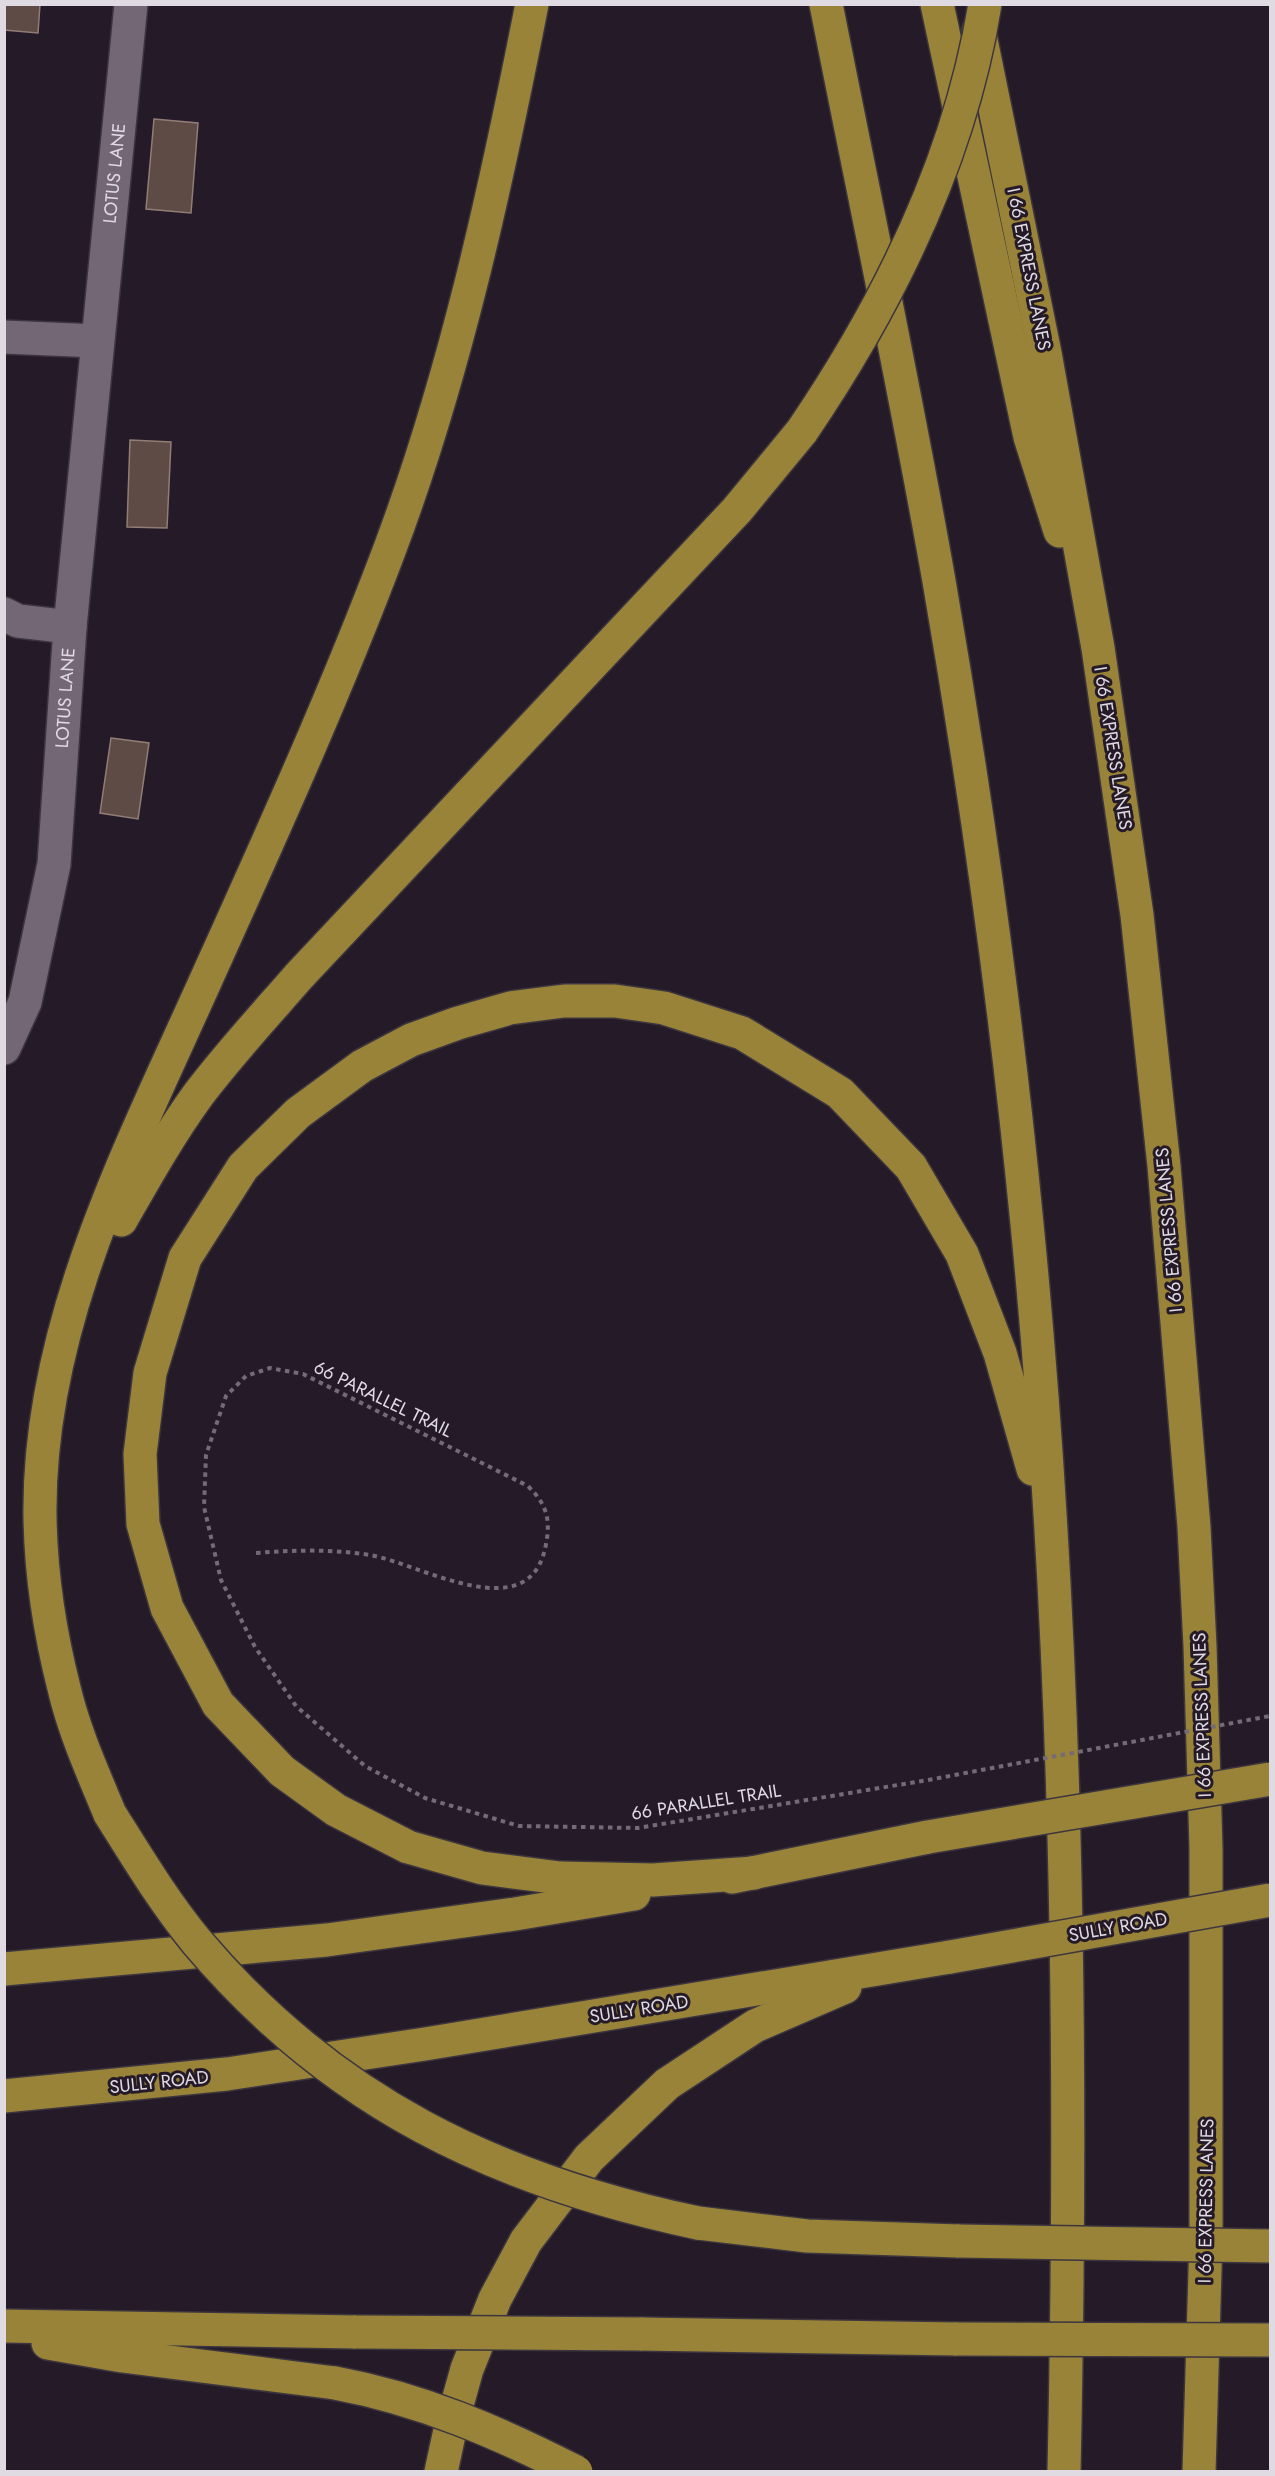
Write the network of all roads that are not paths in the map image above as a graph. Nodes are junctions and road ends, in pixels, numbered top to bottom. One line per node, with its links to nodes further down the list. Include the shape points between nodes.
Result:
1 (131, 4): 8 (street, LOTUS LANE)
2 (532, 4): 13 (highway, via 482,240 437,403 390,548 301,770 109,1203)
3 (826, 4): 14 (highway, via 938,573 980,833 1027,1221)
4 (937, 4): 11 (highway, via 1030,437)
5 (973, 4): 11 (highway, I 66 EXPRESS LANES, via 1041,330)
6 (985, 4): 13 (highway, bridge, via 967,86 919,223 867,328 802,431 737,510 298,976 232,1052 197,1096 137,1191)
7 (4, 337): 8 (street)
8 (97, 341): 10 (street, LOTUS LANE)
9 (4, 614): 10 (street, via 18,621)
10 (70, 627): 12 (street, LOTUS LANE, via 54,864 25,1002)
11 (1098, 648): 30 (highway, I 66 EXPRESS LANES, via 1151,1039 1195,1551 1206,1848 1207,2055)
12 (4, 1048)
13 (61, 1343): 21 (highway, bridge, via 43,1457 43,1567 64,1692 87,1758 110,1814 195,1940 226,1975 308,2051 400,2115 503,2165 599,2198 698,2223 807,2236)
14 (1054, 1577): 16 (highway, via 1031,1456 1000,1353 962,1254 911,1167 840,1093 742,1033 664,1008 615,1001 564,1001 510,1008 411,1040 362,1066 298,1113 258,1152 243,1167 185,1258 150,1373 140,1454 143,1524 167,1608 218,1704 282,1771 336,1810 408,1846 483,1868 560,1878 653,1880); 29 (highway, via 1064,1780 1068,1986)
15 (1270, 1779): 16 (highway, bridge, via 928,1837)
16 (754, 1873): 19 (highway, via 515,1914 327,1940)
17 (1270, 1900): 18 (highway, SULLY ROAD, bridge)
18 (950, 1958): 20 (highway, SULLY ROAD, via 227,2074); 25 (highway, via 852,1984 755,2026 667,2084 589,2158 526,2241 495,2299 467,2369)
19 (4, 1969)
20 (4, 2096)
21 (1270, 2246)
22 (4, 2326): 24 (highway, bridge)
23 (4, 2336): 28 (highway, bridge, via 122,2356 335,2383 460,2417)
24 (1270, 2340)
25 (450, 2430): 26 (highway); 27 (highway)
26 (441, 2472)
27 (446, 2472)
28 (576, 2472)
29 (1064, 2472)
30 (1199, 2472)

